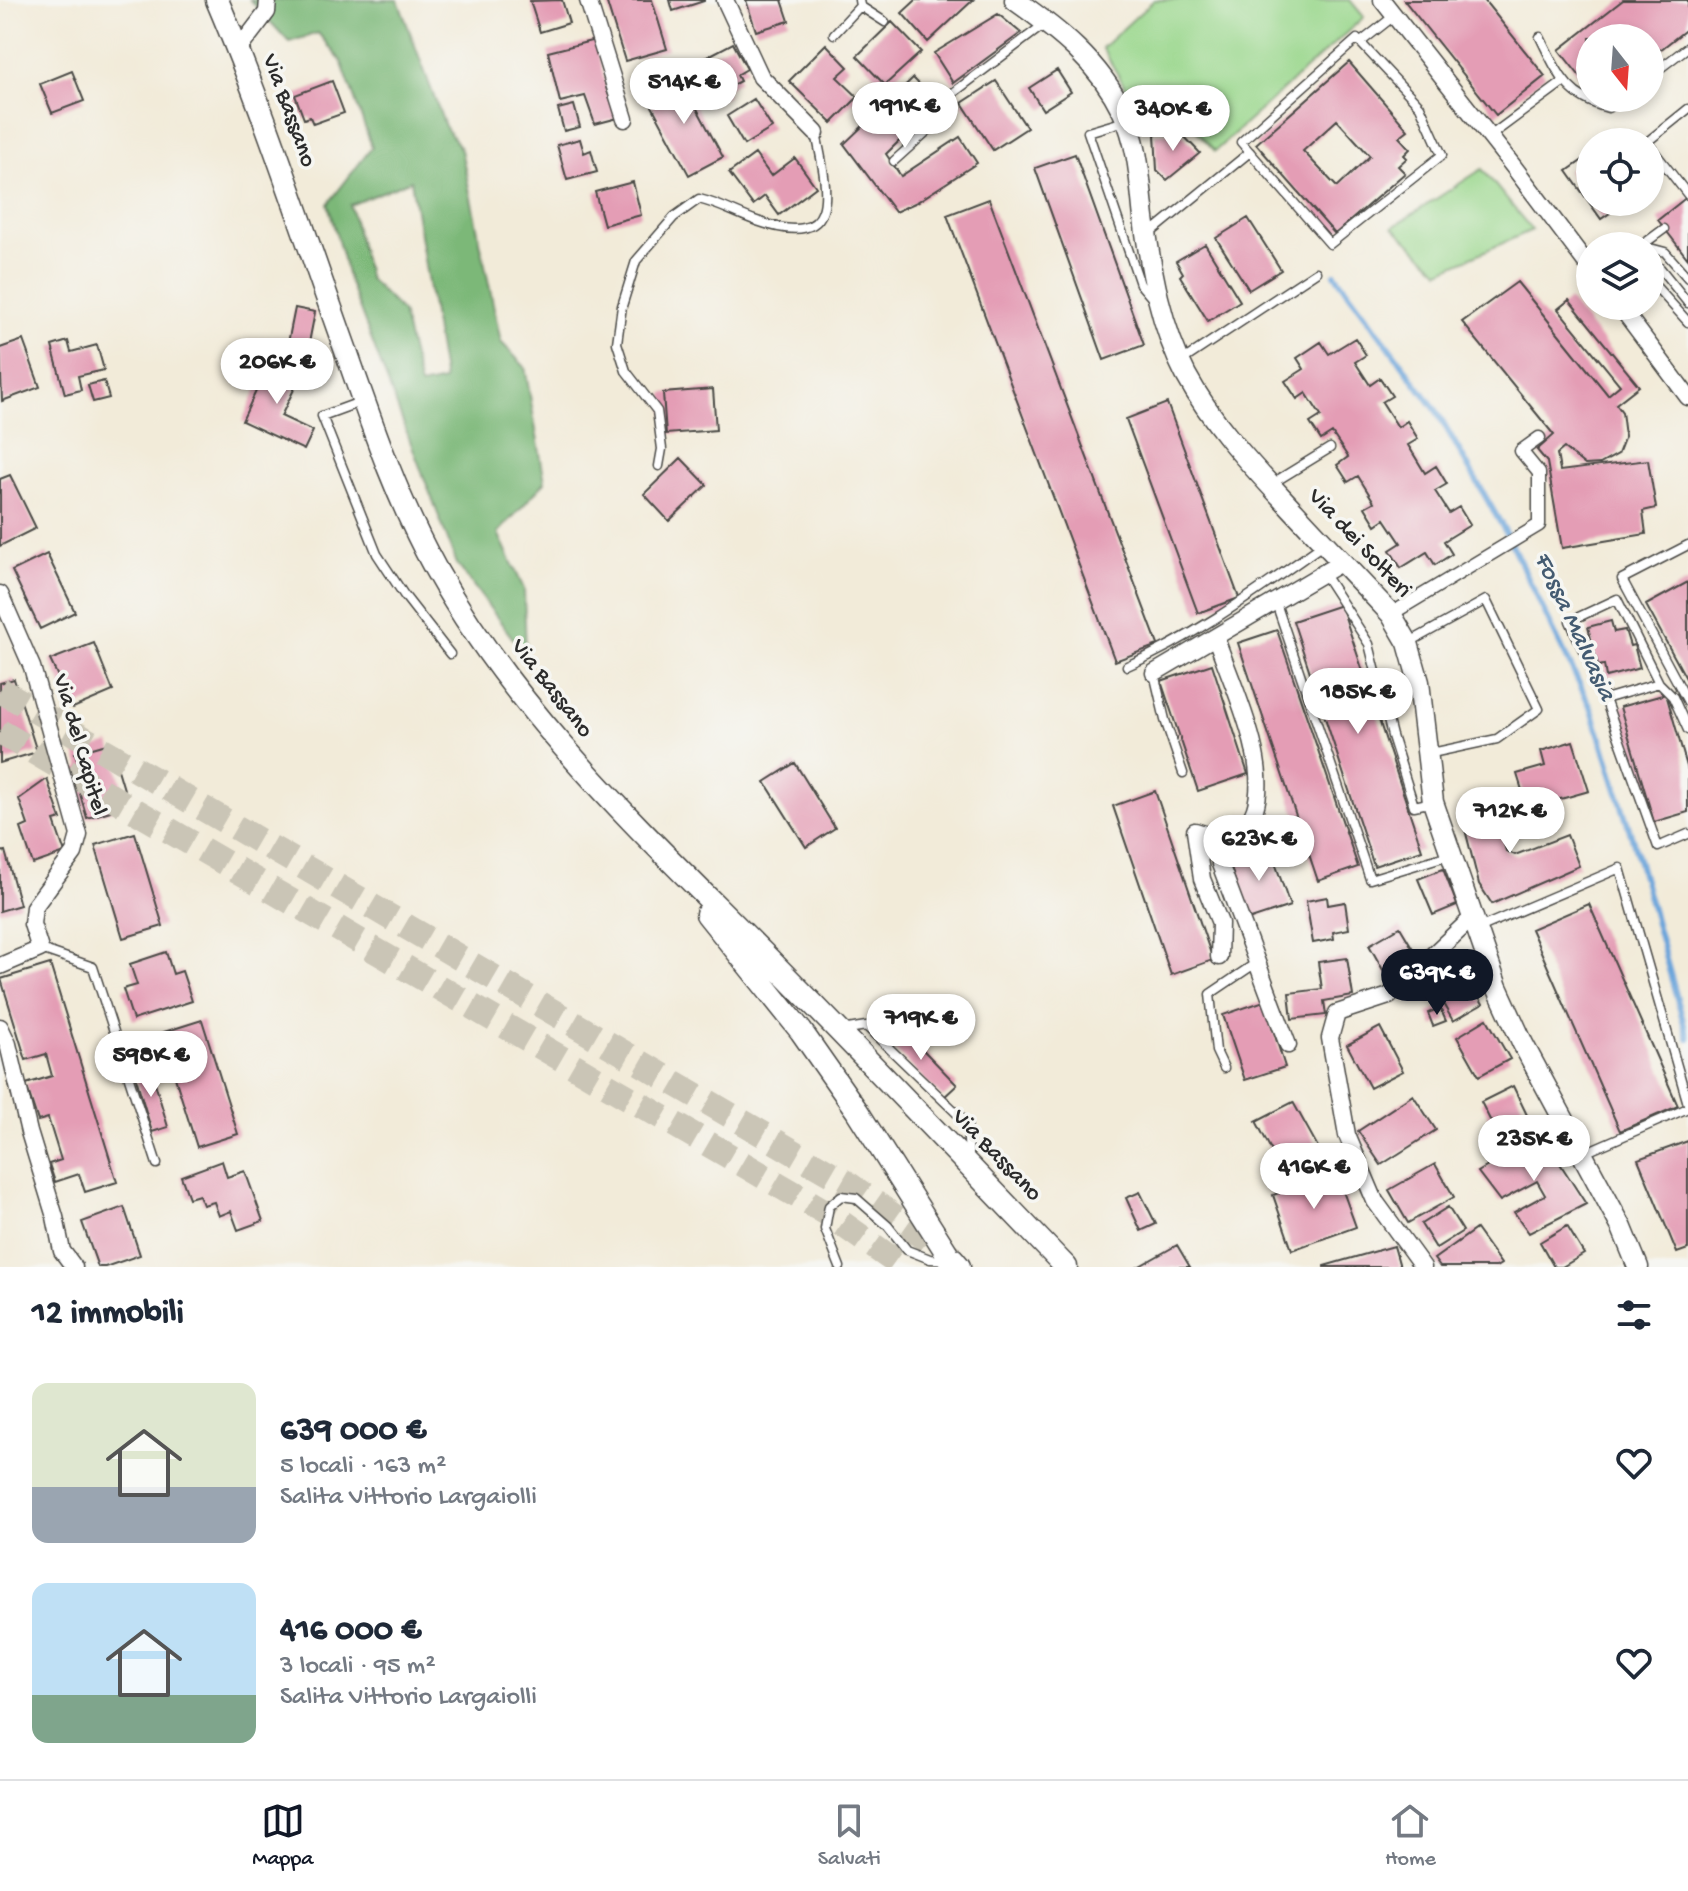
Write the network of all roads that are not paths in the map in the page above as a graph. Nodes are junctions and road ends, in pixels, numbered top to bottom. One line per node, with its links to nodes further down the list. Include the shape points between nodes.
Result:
1 (217, 0): 15 (main road, Via Bassano)
2 (268, 0): 15 (street, via 267,12)
3 (588, 0): 20 (street)
4 (725, 0): 23 (street, via 761,77)
5 (1015, 0): 10 (street, Via dei Solteri)
6 (1382, 0): 8 (street)
7 (859, 3): 9 (lane); 11 (lane)
8 (1394, 15): 13 (lane); 24 (street)
9 (885, 22)
10 (1047, 22): 21 (street, Via dei Solteri, via 1097,69); 26 (lane, via 945,99 946,114)
11 (834, 34)
12 (1540, 37): 17 (lane)
13 (1361, 42): 25 (lane, via 1357,39 1241,142); 25 (lane, via 1420,106 1442,155 1330,244)
14 (1688, 47): 16 (lane)
15 (238, 50): 44 (main road, Via Bassano)
16 (1664, 65)
17 (1563, 82): 18 (lane); 24 (lane)
18 (1576, 94)
19 (1688, 109): 22 (lane)
20 (625, 119)
21 (1126, 121): 31 (street, Via dei Solteri, via 1137,158); 39 (lane, via 1088,132 1140,284)
22 (1664, 131)
23 (816, 133): 47 (lane, via 827,184 824,213 815,223 795,231 699,199 674,217 636,261 617,343 626,371 657,411)
24 (1490, 136): 32 (street)
25 (1250, 152): 31 (lane)
26 (894, 161)
27 (1664, 164): 28 (lane)
28 (1688, 195)
29 (1664, 229): 30 (lane)
30 (1660, 232)
31 (1146, 237): 39 (street, Via dei Solteri)
32 (1576, 250)
33 (1664, 252): 36 (lane)
34 (1316, 272): 42 (lane)
35 (1664, 273): 38 (lane)
36 (1688, 278)
37 (1664, 295): 41 (lane)
38 (1688, 303)
39 (1160, 306): 42 (street, Via dei Solteri)
40 (1630, 320): 43 (street)
41 (1688, 322)
42 (1180, 362): 49 (street, Via dei Solteri, via 1236,447)
43 (1688, 397)
44 (364, 401): 58 (lane, via 322,416 377,554); 68 (main road, Via Bassano, via 397,490 458,608 512,686)
45 (1539, 438): 55 (street, via 1521,451 1539,473 1539,525)
46 (1330, 448): 48 (lane)
47 (659, 466)
48 (1281, 478)
49 (1324, 544): 51 (street, Via dei Solteri); 59 (lane, via 1236,605)
50 (1688, 545): 63 (lane, via 1622,579)
51 (1342, 562): 52 (street); 55 (street, Via dei Solteri)
52 (1323, 573): 54 (street); 67 (lane, via 1369,644 1414,806)
53 (0, 594): 73 (street, Via del Capitel, via 32,667 79,835 74,853 34,907 32,924)
54 (1276, 603): 56 (street); 71 (lane, via 1370,879)
55 (1391, 614): 57 (street, Via dei Solteri)
56 (1216, 638): 60 (street); 70 (street, via 1246,724 1260,789 1250,822)
57 (1408, 643): 65 (street, Via dei Solteri, via 1419,682); 65 (lane, via 1486,600 1539,709 1497,739)
58 (450, 654)
59 (1127, 666)
60 (1154, 673): 66 (lane)
61 (1659, 683): 62 (lane); 62 (lane, via 1617,599 1570,621); 64 (lane, via 1673,697)
62 (1605, 699): 69 (lane, via 1658,847)
63 (1688, 702)
64 (1688, 730)
65 (1426, 754): 67 (street, Via dei Solteri)
66 (1183, 773)
67 (1433, 802): 71 (street, Via dei Solteri)
68 (613, 804): 83 (main road, via 801,1031); 86 (main road, Via Bassano)
69 (1688, 834)
70 (1227, 841): 74 (street, via 1195,831 1202,879 1220,923); 75 (street, via 1220,864)
71 (1449, 855): 72 (street, Via dei Solteri)
72 (1474, 924): 80 (lane, via 1620,868); 81 (street, Via dei Solteri, via 1509,1016); 87 (street, via 1389,996 1337,1013 1330,1038 1347,1135 1375,1201)
73 (40, 949): 76 (street); 82 (lane, via 93,967)
74 (1219, 957)
75 (1257, 962): 78 (street); 79 (lane, via 1210,994 1216,1051)
76 (0, 966)
77 (0, 1027): 84 (street, via 62,1251)
78 (1288, 1045)
79 (1224, 1068)
80 (1688, 1106): 81 (lane)
81 (1583, 1153): 88 (street, Via dei Solteri)
82 (157, 1164)
83 (953, 1265): 85 (lane, via 907,1250 856,1198 841,1196 829,1206 825,1229)
84 (74, 1267)
85 (840, 1267)
86 (1066, 1267)
87 (1423, 1267)
88 (1638, 1267)

